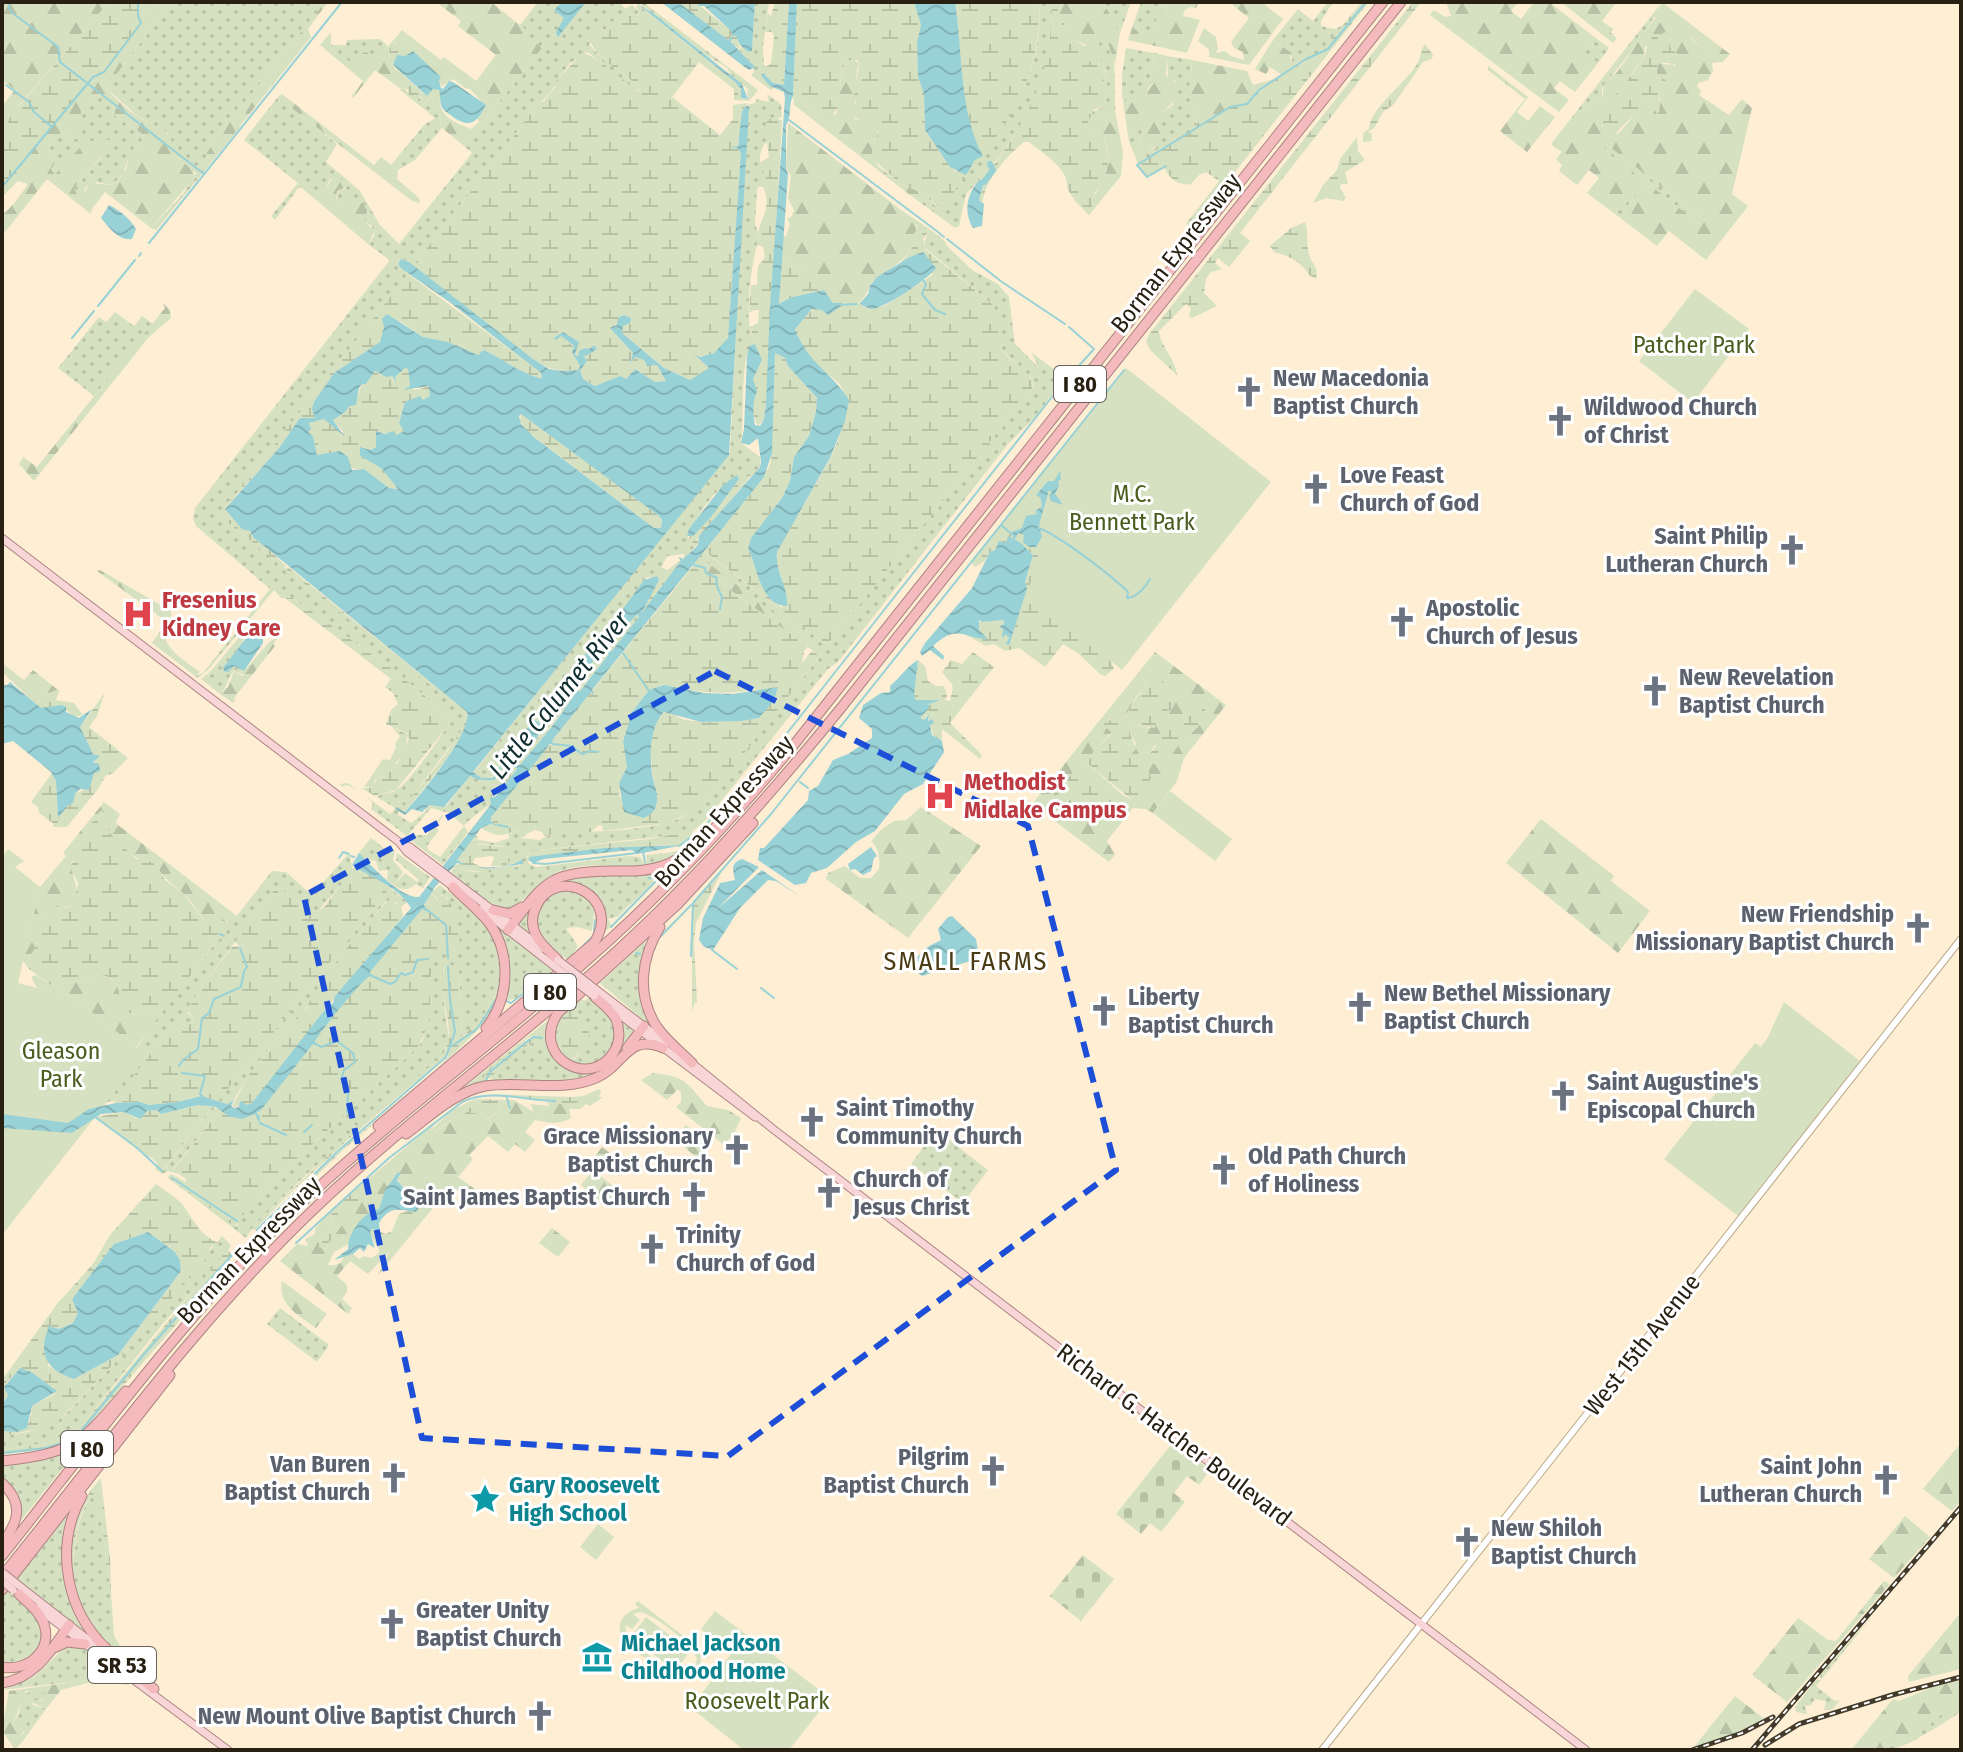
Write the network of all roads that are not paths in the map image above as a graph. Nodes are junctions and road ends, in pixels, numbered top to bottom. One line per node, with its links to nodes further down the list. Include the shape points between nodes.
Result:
1 (1383, 2): 5 (highway, Borman Expressway / I 80)
2 (1401, 2): 4 (highway, Borman Expressway / I 80)
3 (2, 538): 6 (main road, Richard G. Hatcher Boulevard)
4 (804, 753): 8 (highway, via 760,814); 20 (highway, Borman Expressway / I 80, via 714,856 618,950)
5 (777, 766): 7 (highway, via 675,861 639,871 561,875); 21 (highway, Borman Expressway / I 80, via 695,858 609,940)
6 (448, 881): 9 (main road, Richard G. Hatcher Boulevard); 10 (main road, Richard G. Hatcher Boulevard); 15 (highway, via 493,929 505,965 498,1009)
7 (531, 899): 9 (highway, via 514,912); 10 (highway)
8 (677, 905): 13 (highway, via 558,1013 551,1044 559,1059 572,1067 603,1064 618,1044 616,1020); 18 (highway, via 647,952 644,991 657,1026)
9 (493, 910): 10 (main road, Richard G. Hatcher Boulevard)
10 (510, 927): 12 (main road, Richard G. Hatcher Boulevard)
11 (1961, 939): 32 (main road, West 15th Avenue)
12 (556, 963): 13 (main road, Richard G. Hatcher Boulevard, bridge); 15 (highway, via 536,935 534,912 553,889 572,887 594,899 601,912 594,943)
13 (596, 993): 14 (main road, Richard G. Hatcher Boulevard)
14 (642, 1028): 16 (main road, Richard G. Hatcher Boulevard); 17 (highway); 18 (main road, Richard G. Hatcher Boulevard)
15 (468, 1048): 21 (highway, via 349,1152)
16 (663, 1048): 17 (highway, via 641,1043); 19 (main road, Richard G. Hatcher Boulevard)
17 (618, 1061): 20 (highway, via 584,1082 468,1091)
18 (692, 1063): 19 (main road, Richard G. Hatcher Boulevard)
19 (762, 1121): 32 (main road, Richard G. Hatcher Boulevard)
20 (363, 1163): 22 (highway, Borman Expressway / I 80)
21 (305, 1199): 23 (highway, Borman Expressway / I 80)
22 (210, 1317): 25 (highway); 29 (highway, Borman Expressway / I 80)
23 (172, 1342): 24 (highway, via 82,1438 55,1453); 28 (highway, Borman Expressway / I 80)
24 (2, 1461)
25 (103, 1463): 31 (highway); 38 (highway, via 72,1518 67,1556 71,1593 100,1642)
26 (2, 1483): 27 (highway, via 17,1507 15,1525)
27 (2, 1543)
28 (2, 1556)
29 (2, 1577): 30 (main road, SR 53, bridge)
30 (16, 1589): 33 (main road, SR 53); 36 (highway, via 44,1623 43,1646 26,1665)
31 (2, 1590)
32 (1422, 1625): 41 (main road, West 15th Avenue); 42 (main road, Richard G. Hatcher Boulevard)
33 (67, 1627): 34 (main road, SR 53); 35 (highway); 38 (main road, SR 53)
34 (85, 1644): 35 (highway, via 67,1642); 39 (main road, SR 53)
35 (51, 1650): 37 (highway, via 31,1672)
36 (2, 1667)
37 (2, 1683)
38 (154, 1689): 39 (main road, SR 53)
39 (174, 1709): 40 (main road, SR 53)
40 (228, 1750)
41 (1322, 1750)
42 (1586, 1750)

